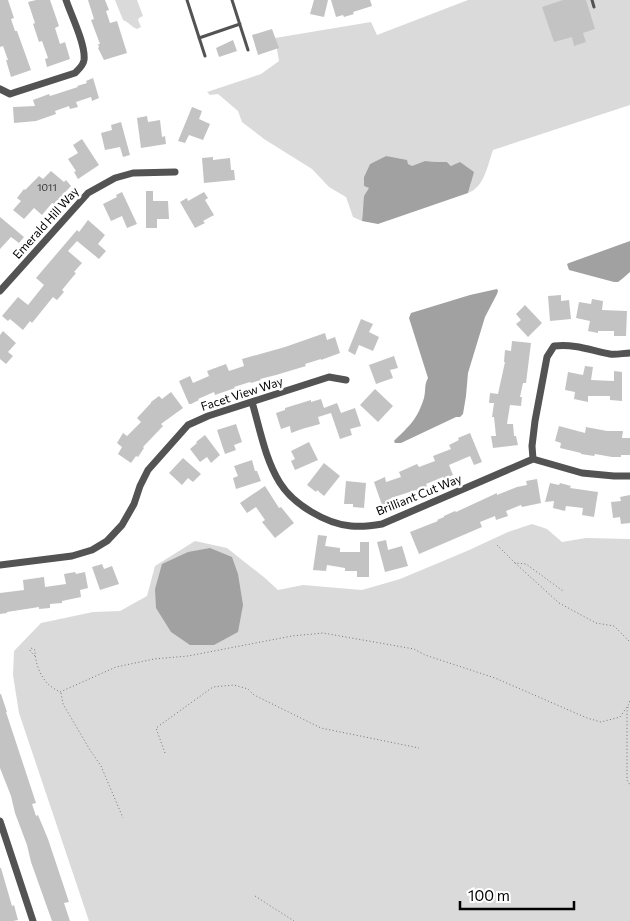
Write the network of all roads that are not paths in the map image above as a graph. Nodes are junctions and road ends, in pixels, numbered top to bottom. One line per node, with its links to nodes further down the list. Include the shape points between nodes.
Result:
1 (66, 0): 10 (street, via 83,47 84,61 80,68 75,73 10,94)
2 (187, 0): 7 (lane)
3 (232, 0): 6 (lane)
4 (592, 0): 5 (lane)
5 (594, 8)
6 (240, 24): 7 (lane); 8 (lane)
7 (199, 38): 9 (lane)
8 (248, 50)
9 (205, 56)
10 (0, 89)
11 (175, 172): 12 (street, Emerald Hill Way, via 133,173 114,178 88,193)
12 (0, 291)
13 (630, 353): 16 (street, via 611,354 585,347 554,346 547,357 535,420)
14 (346, 380): 15 (street, Facet View Way, via 330,377)
15 (252, 402): 16 (street, Brilliant Cut Way, via 280,483 308,510 343,525 382,524); 18 (street, Facet View Way, via 188,425 148,470 122,526 108,541 72,556)
16 (533, 459): 17 (street, via 582,473)
17 (630, 476)
18 (0, 565)
19 (0, 822): 20 (street)
20 (33, 921)

